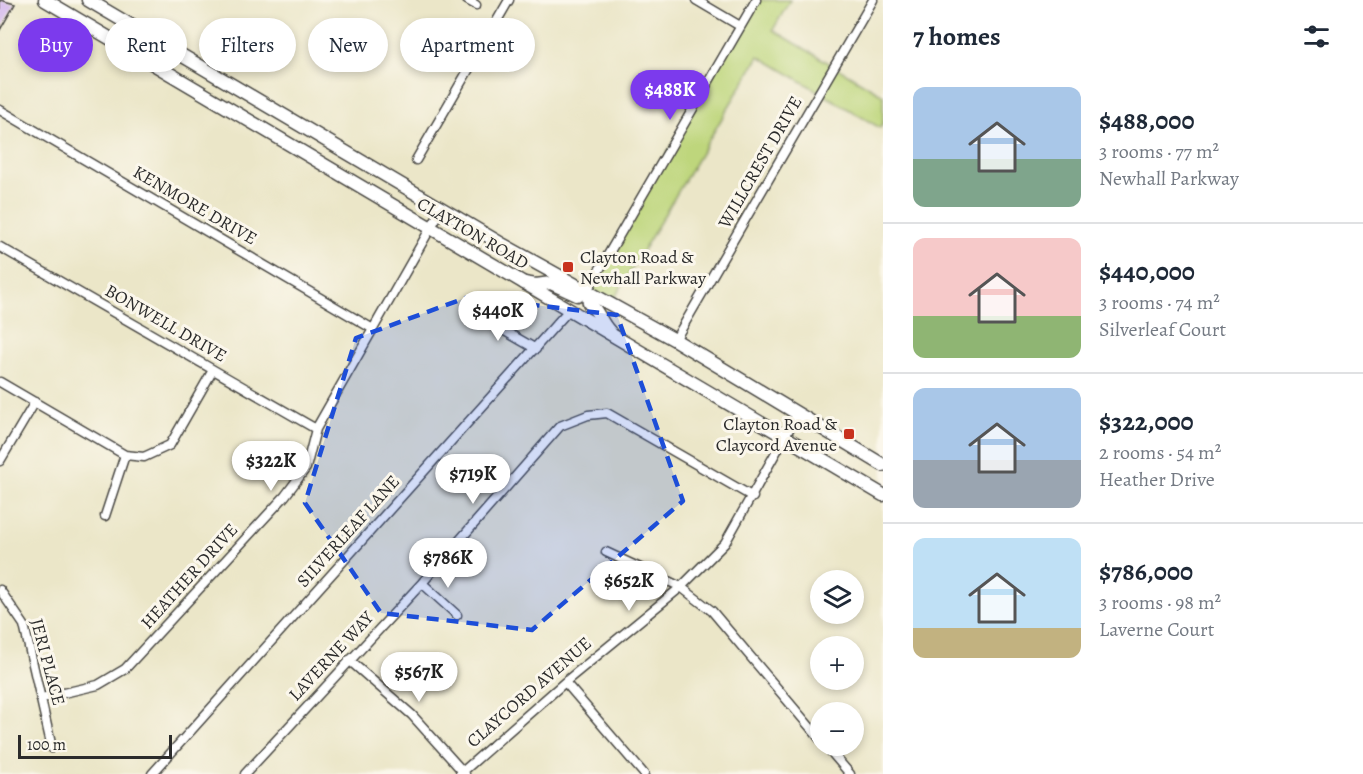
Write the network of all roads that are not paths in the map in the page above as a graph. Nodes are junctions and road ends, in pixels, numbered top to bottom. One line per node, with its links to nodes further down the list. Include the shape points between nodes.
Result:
1 (45, 0): 13 (main road, CLAYTON ROAD)
2 (88, 0): 12 (main road, CLAYTON ROAD)
3 (467, 0): 8 (street)
4 (509, 0): 11 (street)
5 (696, 0): 9 (street)
6 (756, 0): 9 (street)
7 (873, 0): 21 (street, WILLCREST DRIVE)
8 (476, 5)
9 (740, 26): 16 (street)
10 (0, 111): 19 (street, KENMORE DRIVE)
11 (416, 160)
12 (442, 208): 13 (street, HEATHER DRIVE); 16 (main road, CLAYTON ROAD)
13 (430, 229): 15 (main road, CLAYTON ROAD); 19 (street, HEATHER DRIVE)
14 (0, 246): 23 (street, BONWELL DRIVE)
15 (524, 283): 16 (main road, via 551,283 577,295); 17 (main road, CLAYTON ROAD)
16 (587, 291): 20 (main road, via 600,321); 21 (main road, CLAYTON ROAD)
17 (569, 310): 20 (main road, CLAYTON ROAD); 22 (street, SILVERLEAF LANE)
18 (468, 315): 22 (street, via 484,319)
19 (373, 329): 27 (street, HEATHER DRIVE)
20 (611, 332): 28 (main road, CLAYTON ROAD)
21 (675, 340): 26 (main road, CLAYTON ROAD)
22 (536, 349): 47 (street, SILVERLEAF LANE)
23 (213, 370): 27 (street, BONWELL DRIVE); 29 (street, via 171,445 144,457)
24 (0, 382): 25 (street)
25 (35, 402): 29 (street); 30 (street)
26 (797, 415): 28 (street, CLAYCORD AVENUE); 31 (main road, CLAYTON ROAD)
27 (316, 429): 42 (street, HEATHER DRIVE, via 306,468 285,496 125,669 98,685)
28 (785, 438): 32 (main road, CLAYTON ROAD); 33 (street, CLAYCORD AVENUE)
29 (125, 455): 34 (street)
30 (0, 461)
31 (883, 465)
32 (883, 495)
33 (753, 497): 36 (street, LAVERNE WAY, via 607,413 588,415 560,426); 37 (street, CLAYCORD AVENUE, via 725,543)
34 (105, 516)
35 (606, 552): 37 (street)
36 (422, 583): 39 (street); 40 (street, LAVERNE WAY)
37 (681, 587): 41 (street, CLAYCORD AVENUE); 43 (street, via 712,611)
38 (0, 590): 42 (street, JERI PLACE, via 24,625)
39 (457, 615)
40 (349, 660): 46 (street, via 412,715); 48 (street, LAVERNE WAY)
41 (565, 682): 46 (street, CLAYCORD AVENUE); 49 (street)
42 (42, 698): 44 (street, JERI PLACE)
43 (810, 728)
44 (52, 748)
45 (834, 756): 50 (street)
46 (463, 773)
47 (152, 774)
48 (245, 774)
49 (644, 774)
50 (849, 774)

